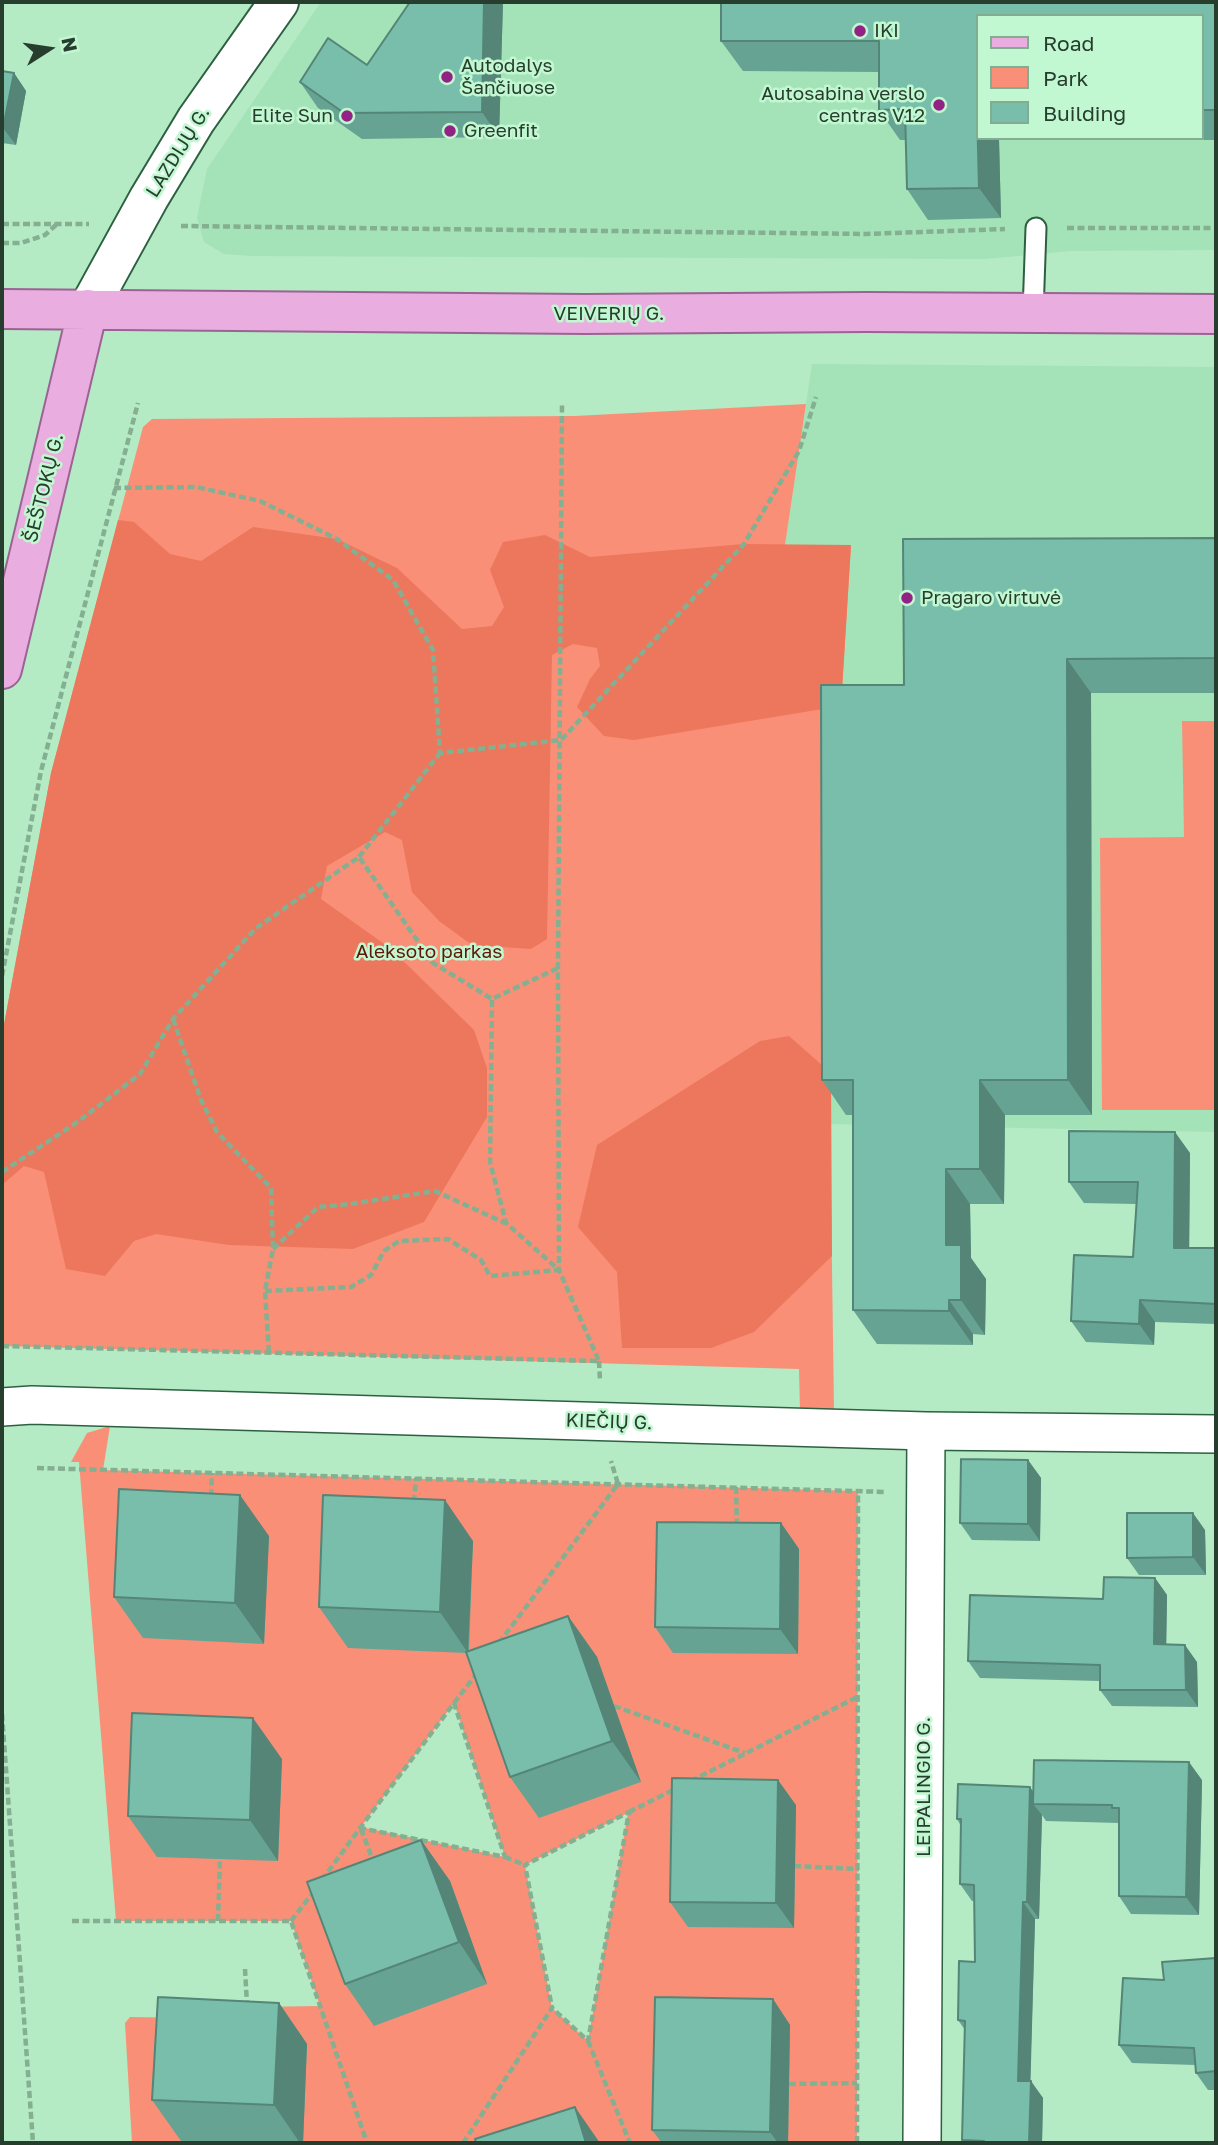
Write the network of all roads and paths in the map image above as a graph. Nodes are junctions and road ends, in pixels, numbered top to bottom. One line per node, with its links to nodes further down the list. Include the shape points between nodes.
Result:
1 (279, 2): 4 (street, LAZDIJŲ G., via 196,120)
2 (2, 223): 3 (path)
3 (57, 223): 4 (path); 7 (path, via 45,235)
4 (135, 224): 5 (path, via 866,234); 9 (street, LAZDIJŲ G.)
5 (1036, 228): 6 (path); 10 (lane)
6 (1216, 228)
7 (2, 243)
8 (2, 309): 9 (main road, VEIVERIŲ G.)
9 (88, 309): 10 (main road, VEIVERIŲ G.); 16 (main road, ŠEŠTOKŲ G.)
10 (1033, 313): 11 (main road, VEIVERIŲ G.)
11 (1216, 314)
12 (816, 397): 17 (path, via 799,451 744,544)
13 (562, 401): 17 (path)
14 (138, 403): 15 (path)
15 (114, 488): 18 (path, via 197,487 260,501 337,539 393,580 433,650); 21 (path, via 41,771)
16 (2, 668)
17 (561, 740): 18 (path); 20 (path)
18 (440, 753): 19 (path)
19 (359, 857): 22 (path, via 433,963); 23 (path, via 256,928)
20 (558, 968): 22 (path); 27 (path)
21 (2, 976)
22 (492, 999): 25 (path, via 490,1162)
23 (173, 1019): 24 (path, via 140,1074); 26 (path, via 217,1132 271,1188)
24 (2, 1172)
25 (506, 1223): 26 (path, via 435,1191 318,1207); 27 (path)
26 (273, 1249): 28 (path)
27 (559, 1270): 28 (path, via 491,1276 481,1260 448,1239 399,1241 384,1251 371,1275 351,1287); 30 (path, via 599,1361)
28 (265, 1291): 30 (path)
29 (2, 1346): 30 (path)
30 (269, 1354)
31 (2, 1407): 32 (street, KIEČIŲ G.)
32 (926, 1431): 33 (street, KIEČIŲ G.); 40 (street, LEIPALINGIO G.)
33 (1216, 1434)
34 (37, 1468): 35 (path)
35 (212, 1473): 36 (path); 41 (path)
36 (416, 1478): 37 (path); 42 (path)
37 (618, 1484): 38 (path); 44 (path)
38 (736, 1487): 39 (path); 43 (path)
39 (858, 1491): 40 (path); 46 (path)
40 (926, 1493): 73 (street, LEIPALINGIO G.)
41 (211, 1509)
42 (412, 1514)
43 (738, 1536)
44 (495, 1648)
45 (479, 1670): 47 (path)
46 (859, 1696): 50 (path); 58 (path)
47 (454, 1703): 52 (path); 53 (path)
48 (614, 1706): 50 (path)
49 (2, 1714): 68 (path)
50 (746, 1753): 51 (path)
51 (629, 1812): 55 (path); 65 (path)
52 (360, 1828): 53 (path); 56 (path); 61 (path)
53 (505, 1857): 55 (path)
54 (220, 1859): 60 (path)
55 (525, 1865): 63 (path)
56 (375, 1866)
57 (794, 1866): 58 (path)
58 (859, 1869): 66 (path)
59 (72, 1921): 60 (path)
60 (218, 1921): 61 (path)
61 (291, 1921): 69 (path)
62 (244, 1969): 64 (path)
63 (552, 2008): 65 (path); 70 (path)
64 (247, 2017)
65 (588, 2041): 71 (path)
66 (857, 2083): 67 (path); 72 (path)
67 (789, 2084)
68 (33, 2143)
69 (367, 2143)
70 (463, 2143)
71 (630, 2143)
72 (857, 2143)
73 (922, 2143)

